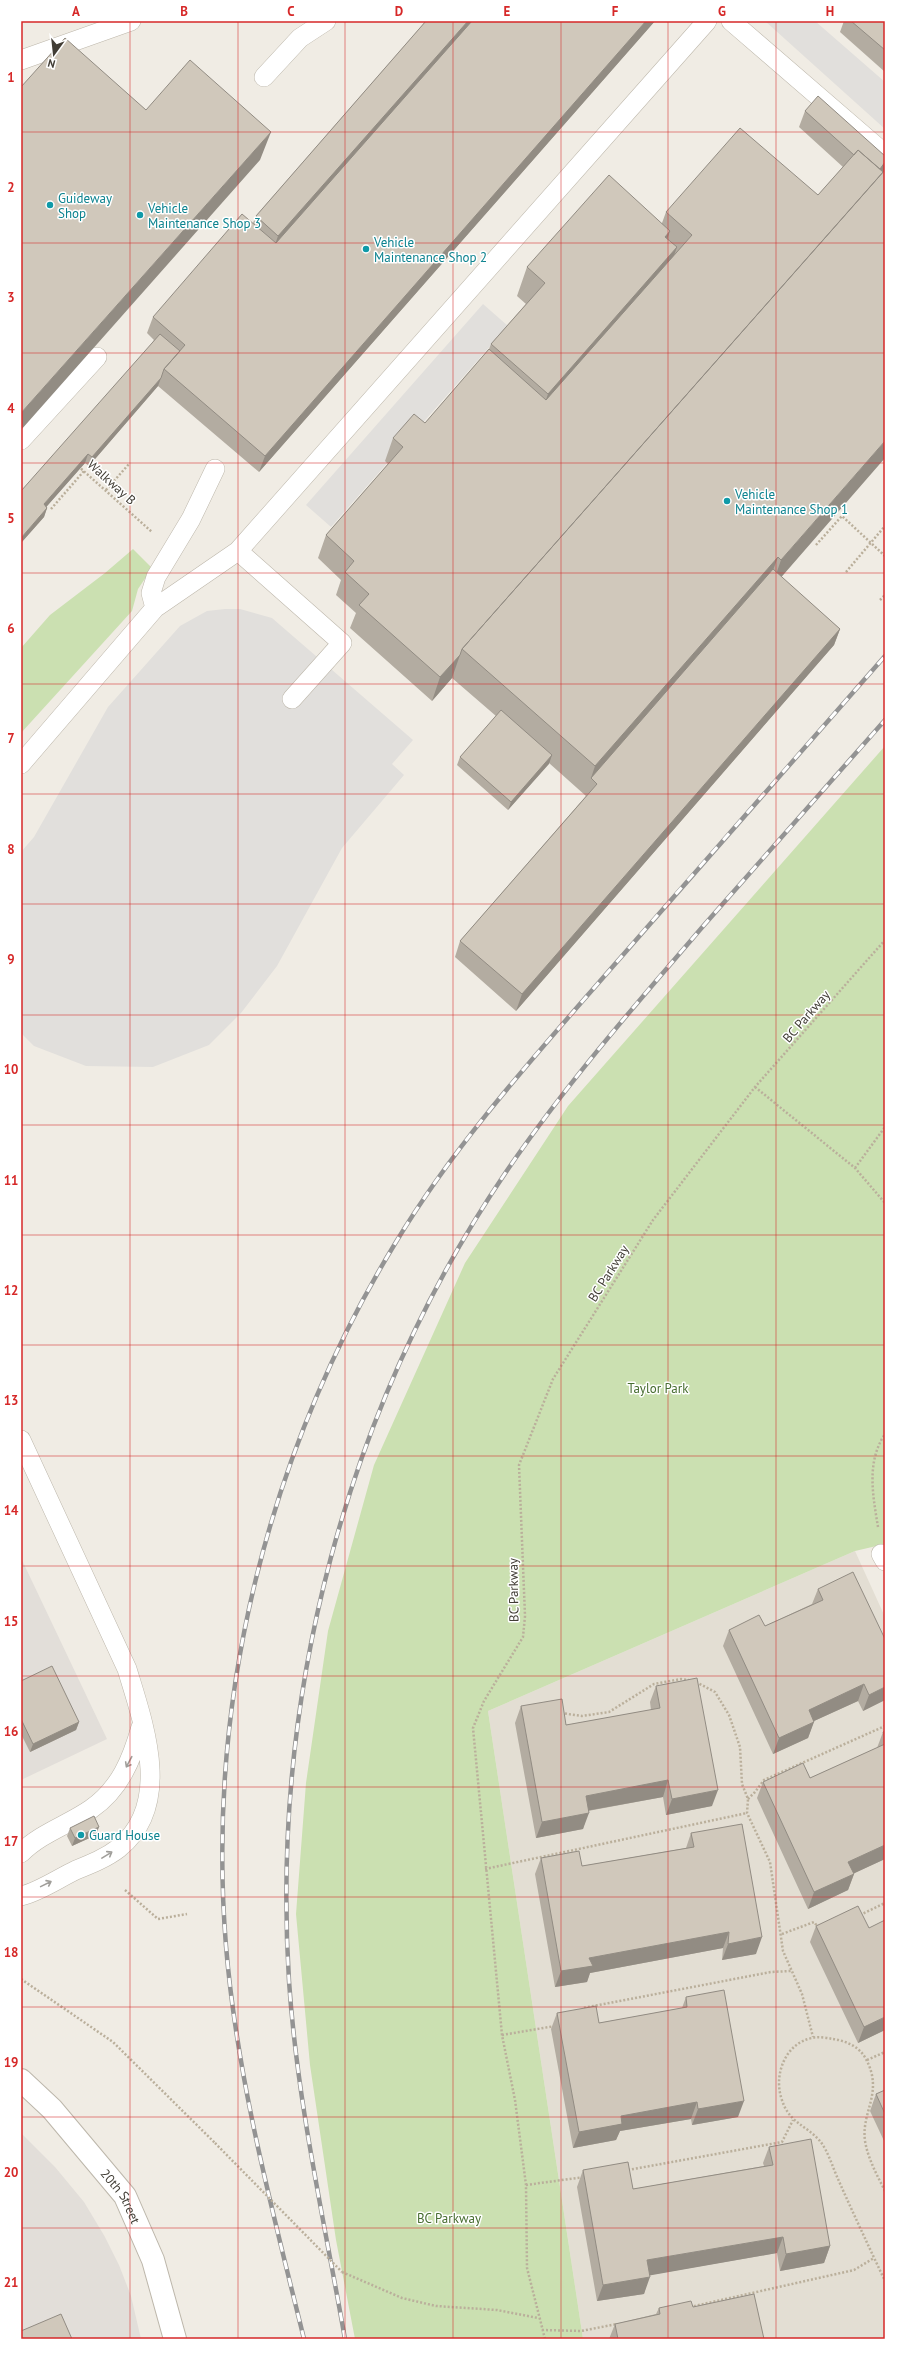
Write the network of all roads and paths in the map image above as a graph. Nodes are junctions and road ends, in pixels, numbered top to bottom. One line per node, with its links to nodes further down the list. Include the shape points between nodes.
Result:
1 (131, 21): 5 (lane)
2 (326, 21): 6 (lane, via 300,38)
3 (707, 21): 20 (lane)
4 (731, 21): 7 (lane)
5 (21, 60)
6 (264, 77)
7 (885, 154)
8 (97, 357): 9 (lane)
9 (21, 440)
10 (74, 462): 13 (path, Walkway B)
11 (129, 464): 14 (path)
12 (215, 469): 25 (lane, via 191,519 156,578 151,593)
13 (84, 471): 14 (path, Walkway B); 15 (path)
14 (106, 490): 17 (path, Walkway B)
15 (51, 509)
16 (885, 526): 18 (path)
17 (156, 535)
18 (870, 543): 19 (path, via 842,516); 21 (path); 22 (path)
19 (816, 545)
20 (238, 551): 25 (lane); 26 (lane, via 342,643)
21 (885, 556)
22 (846, 572)
23 (885, 595): 24 (path)
24 (880, 600)
25 (155, 608): 27 (lane)
26 (292, 699)
27 (21, 764)
28 (885, 940): 29 (path, BC Parkway)
29 (755, 1087): 31 (path); 42 (path, BC Parkway, via 652,1220 553,1380 520,1465 525,1616 523,1637 484,1701 473,1728)
30 (885, 1127): 31 (path)
31 (855, 1168): 32 (path)
32 (885, 1203)
33 (885, 1434): 35 (path, via 879,1442 871,1481)
34 (21, 1440): 37 (lane, via 121,1653)
35 (883, 1557)
36 (558, 1714): 39 (path, via 594,1715 609,1712 654,1684 681,1679 696,1682 715,1692 729,1715 740,1747 742,1784)
37 (142, 1725): 41 (lane, one-way to 41, via 133,1754 117,1785 109,1794 91,1809 52,1830); 44 (lane, one-way to 37, via 103,1858 118,1849 139,1826 145,1815 150,1791 150,1758)
38 (885, 1726): 39 (path, via 764,1780)
39 (748, 1799): 40 (path)
40 (747, 1813): 42 (path); 49 (path, via 770,1862)
41 (21, 1853)
42 (485, 1868): 54 (path, BC Parkway)
43 (125, 1890): 46 (path, via 158,1919)
44 (21, 1896)
45 (885, 1903): 47 (path)
46 (187, 1914)
47 (857, 1916)
48 (822, 1933): 49 (path, via 814,1922)
49 (782, 1934): 50 (path, via 783,1951)
50 (791, 1971): 52 (path, via 770,1972 582,2008); 55 (path, via 802,1994)
51 (21, 1979): 67 (path, bridge, via 113,2042 342,2272 402,2298 436,2306 497,2310)
52 (584, 2014)
53 (557, 2026): 54 (path)
54 (502, 2035): 62 (path, BC Parkway, via 516,2100)
55 (813, 2037): 57 (path, via 847,2041); 59 (path, via 794,2046 781,2068 780,2096 786,2112)
56 (885, 2052): 57 (path)
57 (867, 2060): 63 (path, via 873,2097 866,2121 865,2140 871,2163)
58 (21, 2080): 70 (street, 20th Street, via 52,2109 125,2196 153,2260)
59 (793, 2120): 60 (path, via 782,2142); 64 (path, via 820,2141)
60 (621, 2171)
61 (590, 2176): 62 (path)
62 (526, 2186): 67 (path, BC Parkway, via 527,2268)
63 (885, 2191)
64 (874, 2258): 65 (path); 66 (path, via 854,2270)
65 (885, 2281)
66 (683, 2309)
67 (538, 2318): 69 (path, BC Parkway)
68 (620, 2323): 69 (path, via 582,2332)
69 (542, 2330): 71 (path, BC Parkway)
70 (175, 2339)
71 (545, 2339)

